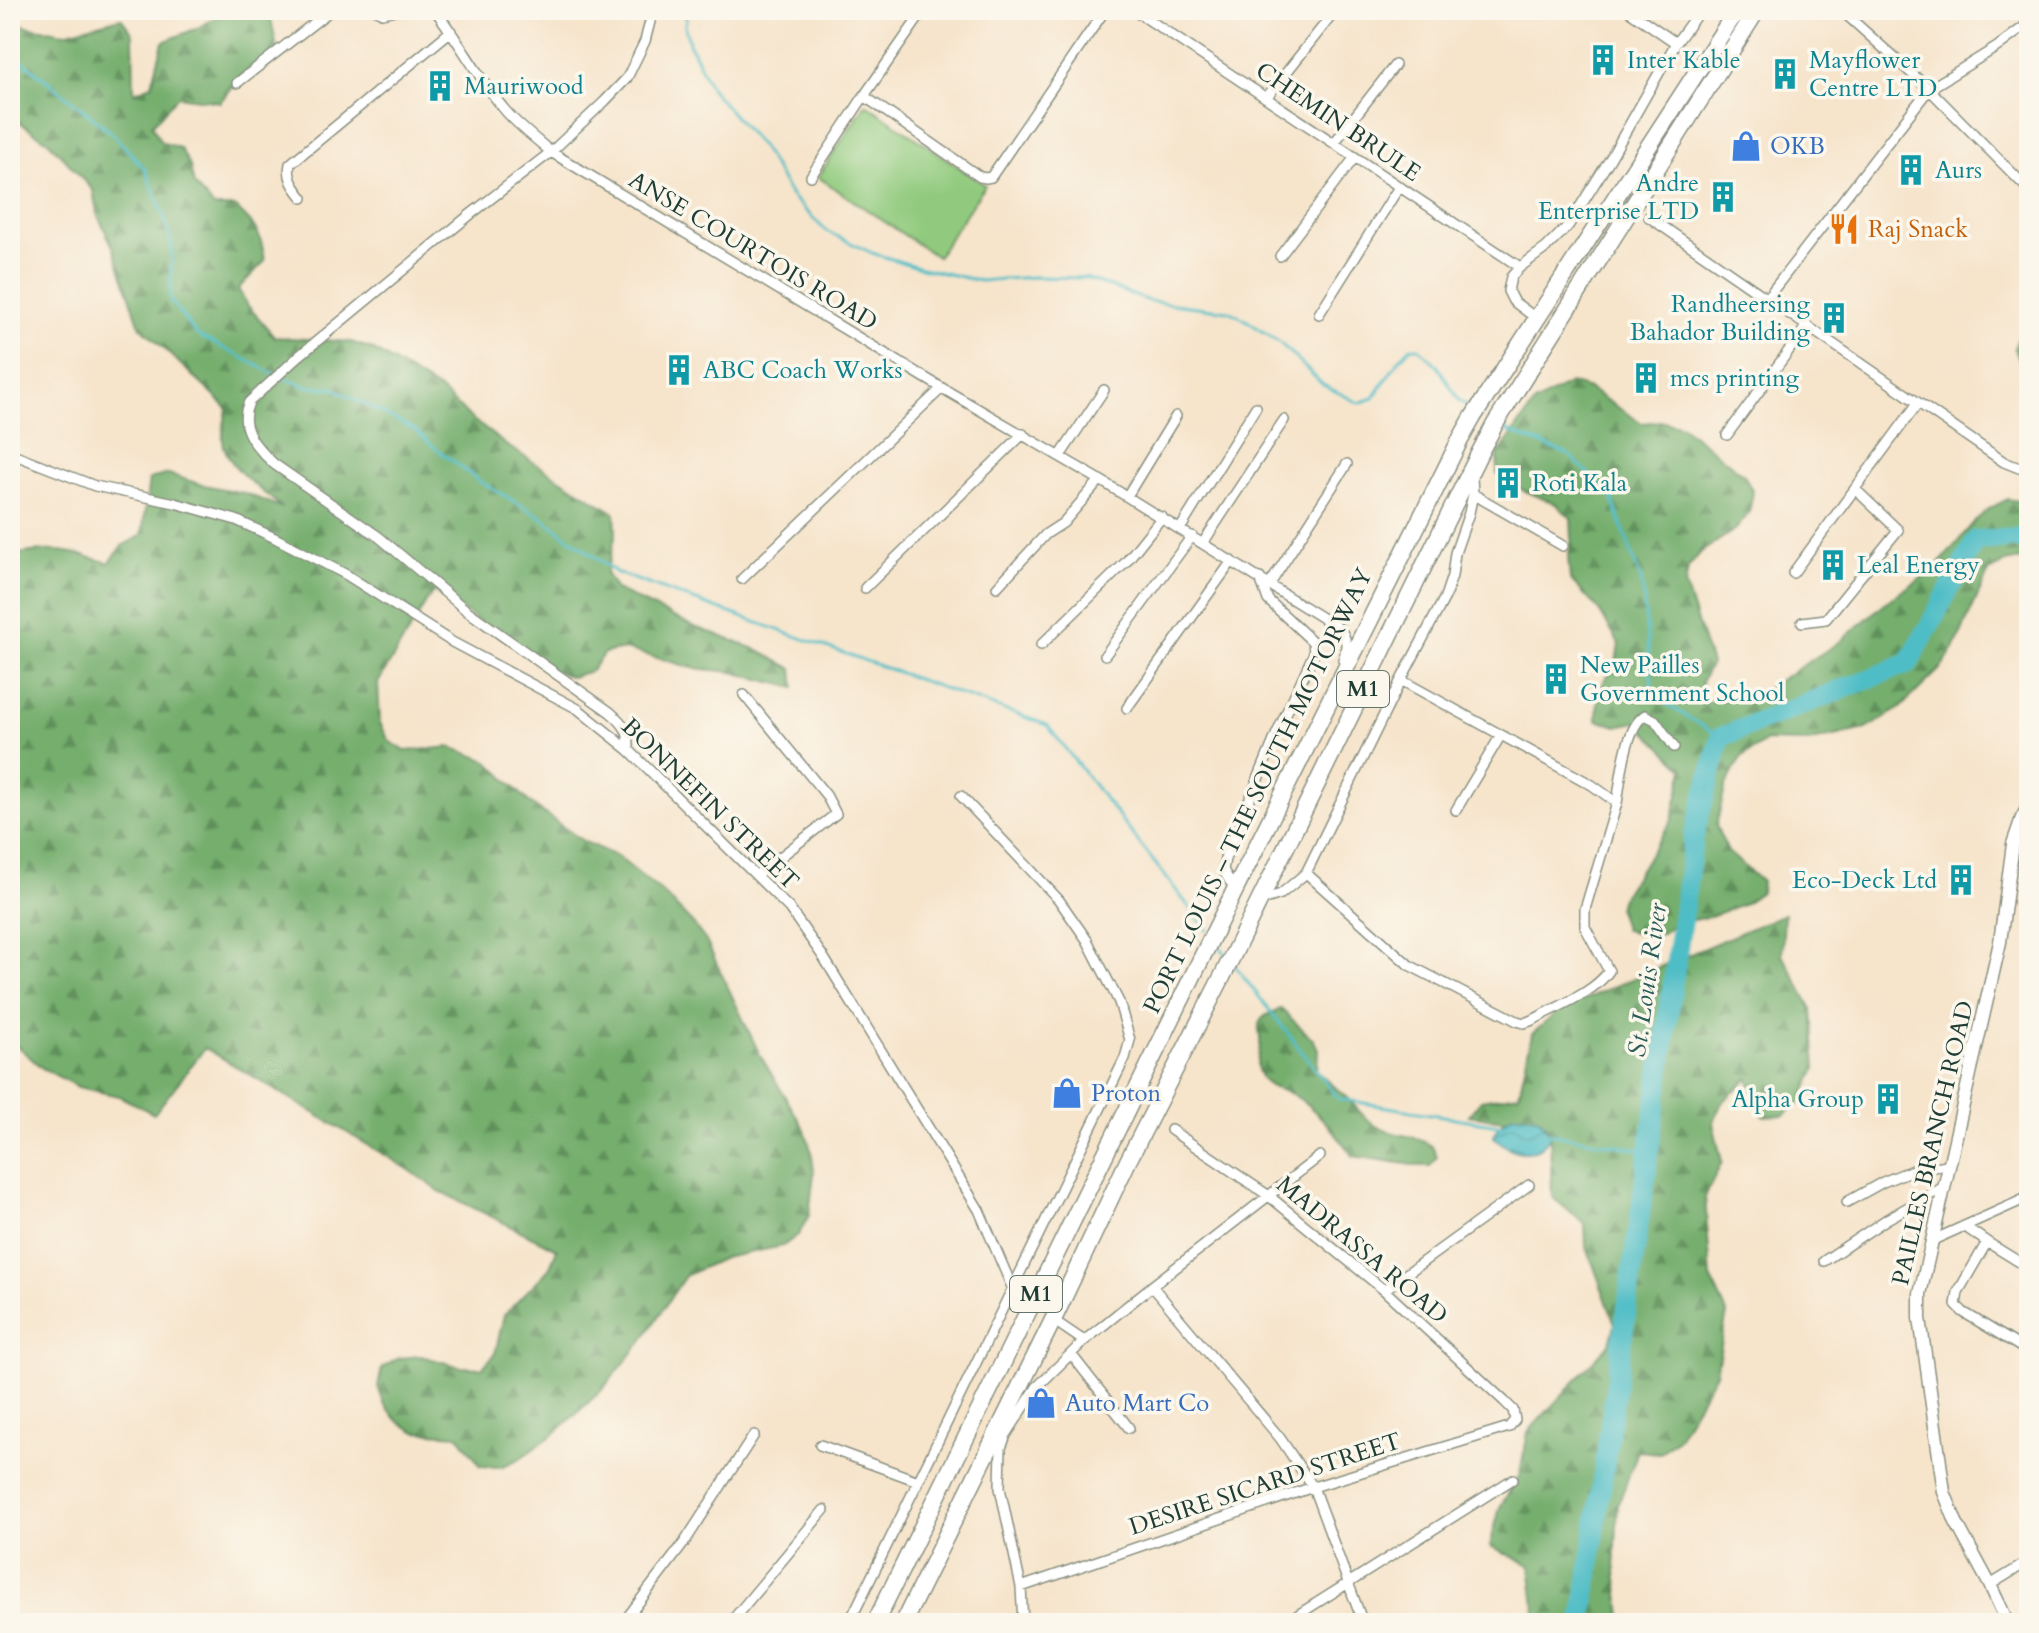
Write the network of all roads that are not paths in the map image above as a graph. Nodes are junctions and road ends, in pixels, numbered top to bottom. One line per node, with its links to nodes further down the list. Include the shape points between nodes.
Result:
1 (331, 10): 19 (street)
2 (377, 10): 3 (street)
3 (395, 10)
4 (435, 10): 16 (street, ANSE COURTOIS ROAD)
5 (653, 10): 24 (street, via 627,78)
6 (924, 10): 21 (street)
7 (1105, 10): 21 (street, via 991,177 980,177)
8 (1134, 10): 22 (street, CHEMIN BRULE)
9 (1336, 10): 22 (street)
10 (1628, 10): 17 (street)
11 (1700, 10): 17 (street)
12 (1737, 10): 35 (highway, PORT LOUIS – THE SOUTH MOTORWAY / M1)
13 (1757, 10): 49 (highway, PORT LOUIS – THE SOUTH MOTORWAY / M1)
14 (1841, 10): 20 (street)
15 (2029, 23): 20 (street)
16 (451, 31): 24 (street, ANSE COURTOIS ROAD, via 506,112); 29 (street, via 290,164 291,183)
17 (1676, 43): 32 (street, via 1568,226)
18 (1395, 65): 23 (street)
19 (237, 83)
20 (1929, 89): 28 (street); 33 (street)
21 (864, 96): 26 (street)
22 (1266, 98): 23 (street, CHEMIN BRULE)
23 (1334, 143): 25 (street, CHEMIN BRULE)
24 (551, 152): 37 (street, ANSE COURTOIS ROAD); 77 (street, via 299,356 257,393 244,412 244,422 261,452 293,478 610,712 629,732)
25 (1355, 157): 27 (street, CHEMIN BRULE); 31 (street)
26 (811, 176)
27 (1399, 187): 32 (street, CHEMIN BRULE); 34 (street)
28 (2029, 190)
29 (303, 198)
30 (1649, 217): 33 (street)
31 (1280, 256)
32 (1520, 267): 35 (street, via 1508,291)
33 (1767, 298): 36 (street)
34 (1319, 314)
35 (1537, 319): 66 (highway, PORT LOUIS – THE SOUTH MOTORWAY / M1, via 1460,440)
36 (1806, 327): 39 (street); 44 (street)
37 (942, 388): 43 (street, ANSE COURTOIS ROAD); 62 (street)
38 (1104, 390): 46 (street)
39 (1918, 403): 47 (street, via 2004,462 2019,468); 51 (street)
40 (1256, 407): 55 (street)
41 (1176, 416): 53 (street)
42 (1284, 420): 57 (street)
43 (1023, 434): 46 (street, ANSE COURTOIS ROAD); 65 (street)
44 (1727, 435)
45 (10, 453): 77 (street, BONNEFIN STREET, via 95,486 175,503 262,532 578,709)
46 (1060, 456): 50 (street, ANSE COURTOIS ROAD)
47 (2029, 460)
48 (1347, 464): 63 (street)
49 (1471, 469): 52 (street); 85 (highway, PORT LOUIS – THE SOUTH MOTORWAY / M1)
50 (1100, 480): 53 (street, ANSE COURTOIS ROAD); 64 (street)
51 (1855, 489): 60 (street); 67 (street, via 1898,530 1826,619)
52 (1473, 494): 58 (street); 71 (street, via 1445,597)
53 (1127, 496): 54 (street, ANSE COURTOIS ROAD)
54 (1162, 517): 55 (street, ANSE COURTOIS ROAD); 69 (street, via 1126,562)
55 (1180, 529): 56 (street, ANSE COURTOIS ROAD)
56 (1192, 536): 57 (street, ANSE COURTOIS ROAD); 70 (street)
57 (1203, 543): 59 (street, ANSE COURTOIS ROAD)
58 (1563, 546)
59 (1232, 561): 61 (street, ANSE COURTOIS ROAD); 74 (street)
60 (1793, 573)
61 (1260, 578): 63 (street, ANSE COURTOIS ROAD); 84 (street, via 1268,600 1313,642 1314,653 1225,859 1223,870)
62 (742, 579)
63 (1270, 584): 68 (street, ANSE COURTOIS ROAD)
64 (997, 587)
65 (865, 588)
66 (1374, 611): 68 (street, via 1356,629); 73 (highway, PORT LOUIS – THE SOUTH MOTORWAY / M1)
67 (1802, 622)
68 (1340, 629): 73 (street, via 1347,649)
69 (1041, 645)
70 (1105, 655)
71 (1401, 680): 75 (street); 82 (street)
72 (744, 695): 83 (street, via 836,814)
73 (1331, 698): 84 (highway, PORT LOUIS – THE SOUTH MOTORWAY / M1)
74 (1127, 708)
75 (1501, 735): 79 (street); 81 (street)
76 (1674, 747): 79 (street, via 1655,720 1639,718 1630,736)
77 (629, 750): 83 (street, BONNEFIN STREET)
78 (961, 796): 100 (street, via 1059,900 1087,940 1119,1002 1130,1040)
79 (1617, 803): 82 (street, via 1585,909 1585,927 1609,971 1593,988 1524,1023 1409,965)
80 (2029, 805): 88 (main road, PAILLES BRANCH ROAD, via 2013,844 2000,942)
81 (1456, 810)
82 (1306, 873): 85 (street, via 1281,894)
83 (757, 875): 100 (street, BONNEFIN STREET, via 816,945 889,1060 979,1210)
84 (1235, 890): 102 (highway, PORT LOUIS – THE SOUTH MOTORWAY / M1)
85 (1259, 901): 103 (highway, PORT LOUIS – THE SOUTH MOTORWAY / M1)
86 (1171, 1130): 91 (street, MADRASSA ROAD)
87 (1320, 1156): 91 (street)
88 (1949, 1165): 90 (main road, PAILLES BRANCH ROAD); 93 (street, via 1915,1169)
89 (1529, 1185): 101 (street)
90 (1944, 1187): 95 (main road, PAILLES BRANCH ROAD); 97 (street)
91 (1269, 1196): 99 (street); 101 (street, MADRASSA ROAD)
92 (2029, 1197): 94 (street)
93 (1847, 1202)
94 (1964, 1226): 95 (street); 96 (street)
95 (1931, 1241): 117 (main road, PAILLES BRANCH ROAD, via 1920,1318 1944,1492)
96 (1987, 1242): 98 (street); 105 (street, via 1956,1305)
97 (1824, 1261)
98 (2029, 1268)
99 (1152, 1286): 104 (street); 113 (street, via 1280,1438)
100 (1012, 1287): 102 (street, BONNEFIN STREET); 112 (street)
101 (1384, 1290): 107 (street, MADRASSA ROAD)
102 (1029, 1308): 122 (highway, PORT LOUIS – THE SOUTH MOTORWAY / M1)
103 (1053, 1320): 104 (street); 123 (highway, PORT LOUIS – THE SOUTH MOTORWAY / M1)
104 (1084, 1341): 106 (street)
105 (2029, 1352)
106 (1071, 1354): 108 (street); 118 (street, via 1037,1387 1001,1448 1000,1488)
107 (1515, 1415): 113 (street, DESIRE SICARD STREET, via 1509,1427)
108 (1129, 1428)
109 (754, 1435): 119 (street, via 684,1543)
110 (820, 1445): 112 (street)
111 (1513, 1479): 116 (street)
112 (918, 1481): 121 (street)
113 (1313, 1487): 116 (street); 118 (street, DESIRE SICARD STREET)
114 (824, 1510): 120 (street)
115 (2029, 1561): 117 (street)
116 (1349, 1582): 125 (street); 126 (street)
117 (1990, 1585): 127 (main road, PAILLES BRANCH ROAD)
118 (1021, 1587): 124 (street)
119 (623, 1623)
120 (730, 1623)
121 (849, 1623)
122 (875, 1623)
123 (903, 1623)
124 (1023, 1623)
125 (1285, 1623)
126 (1363, 1623)
127 (2008, 1623)

